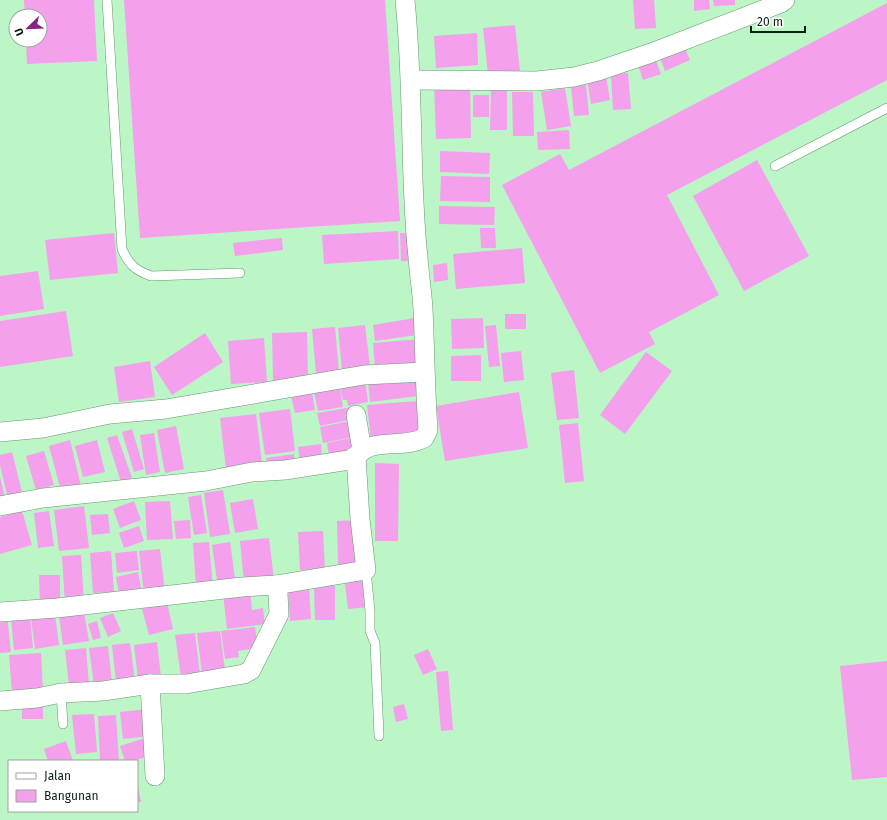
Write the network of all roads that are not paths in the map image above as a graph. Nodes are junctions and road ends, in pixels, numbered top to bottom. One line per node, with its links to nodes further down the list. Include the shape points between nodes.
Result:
1 (107, 0): 7 (lane, via 122,249 133,267 151,276)
2 (405, 0): 4 (street)
3 (785, 0): 4 (street, via 651,53 574,77 537,81)
4 (411, 80): 8 (street, via 413,178 417,256 421,281)
5 (887, 108): 6 (lane)
6 (775, 166)
7 (240, 273)
8 (424, 372): 10 (street, via 364,375 166,408 110,414 43,428); 11 (street, via 428,430 424,438 375,445)
9 (356, 415): 11 (street)
10 (0, 432)
11 (359, 454): 12 (street, via 349,460 285,470 43,498); 13 (street, via 360,519)
12 (0, 506)
13 (366, 570): 14 (street); 20 (lane, via 370,631 375,643)
14 (276, 585): 15 (street); 16 (street, via 279,614 251,670 240,676 186,684)
15 (0, 612)
16 (150, 684): 17 (street, via 103,691); 21 (street)
17 (61, 693): 18 (street); 19 (lane)
18 (0, 701)
19 (63, 724)
20 (379, 736)
21 (155, 776)

